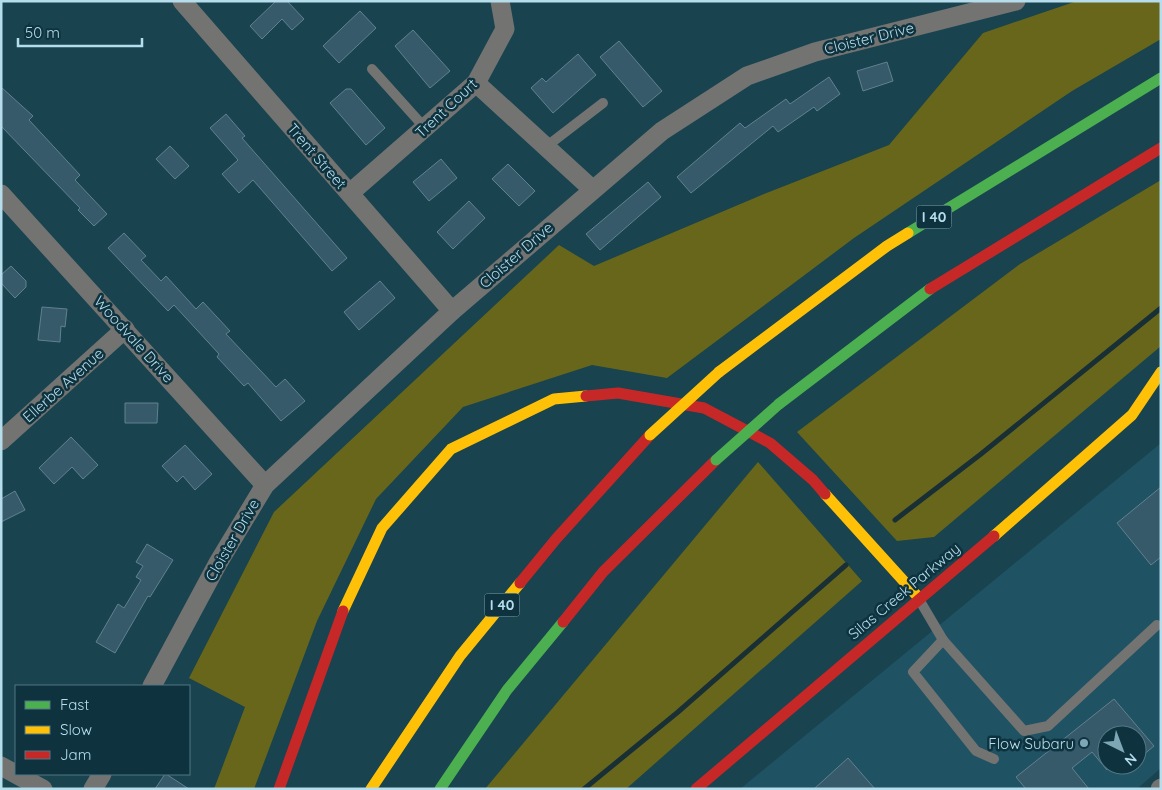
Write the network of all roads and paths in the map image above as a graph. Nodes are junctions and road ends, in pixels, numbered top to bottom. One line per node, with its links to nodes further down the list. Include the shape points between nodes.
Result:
1 (182, 1): 12 (street, Trent Street)
2 (500, 1): 6 (street, Trent Court, via 505,30)
3 (1016, 1): 11 (street, Cloister Drive, via 814,52 747,76 662,131)
4 (372, 70): 8 (lane)
5 (1161, 78): 35 (main road, I 40, bridge, via 887,246 719,372 650,435 556,539 460,656)
6 (481, 87): 8 (street, Trent Court); 9 (street)
7 (603, 103): 9 (lane)
8 (426, 128): 12 (street, Trent Court)
9 (547, 146): 11 (street)
10 (1161, 148): 36 (main road, bridge, via 917,297 779,404 716,460 603,572 507,690)
11 (592, 189): 14 (street, Cloister Drive)
12 (350, 193): 14 (street, Trent Street)
13 (1, 194): 15 (street, Woodvale Drive)
14 (452, 311): 20 (street, Cloister Drive)
15 (125, 329): 19 (street, Ellerbe Avenue); 20 (street, Woodvale Drive)
16 (1161, 372): 18 (main road, Silas Creek Parkway)
17 (1154, 406): 18 (main road, Silas Creek Parkway)
18 (1132, 416): 21 (main road, Silas Creek Parkway)
19 (1, 441)
20 (265, 485): 24 (street, Cloister Drive, via 218,563)
21 (918, 598): 23 (lane); 34 (main road, via 812,480 770,444 746,430 704,408 628,395 554,400 451,449 382,528 341,616); 37 (main road, Silas Creek Parkway)
22 (1157, 625): 23 (lane, via 1048,726 1024,731)
23 (943, 640): 25 (lane, via 913,672 976,751)
24 (153, 685)
25 (994, 759)
26 (1, 766): 27 (street)
27 (15, 773)
28 (19, 775): 31 (street)
29 (101, 775): 33 (street)
30 (1, 776): 31 (street)
31 (23, 777): 32 (street)
32 (43, 789)
33 (93, 789)
34 (279, 789)
35 (371, 789)
36 (440, 789)
37 (696, 789)

